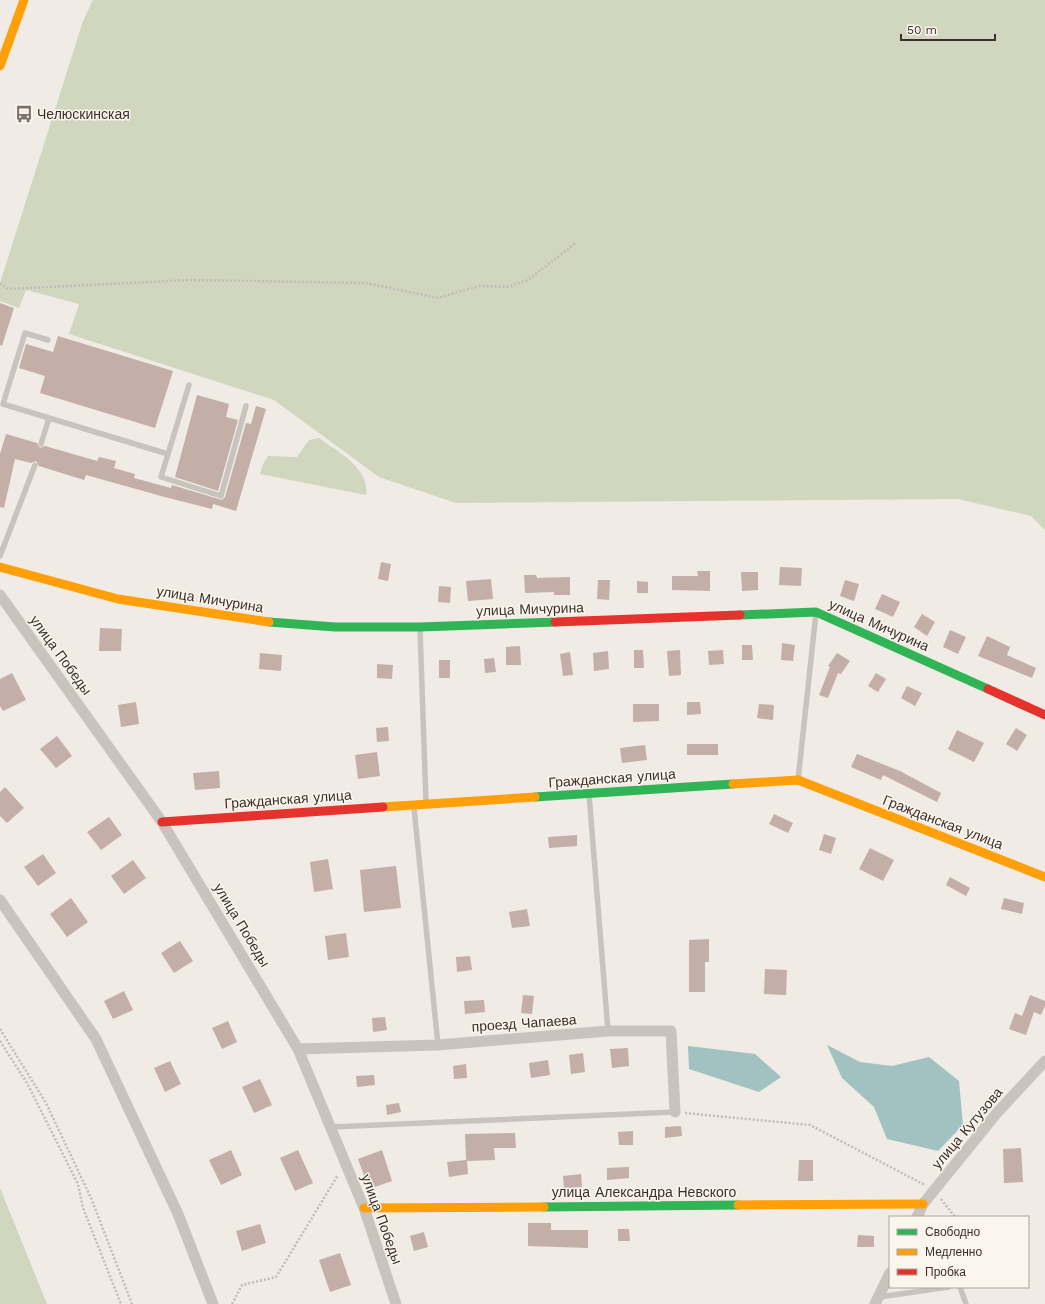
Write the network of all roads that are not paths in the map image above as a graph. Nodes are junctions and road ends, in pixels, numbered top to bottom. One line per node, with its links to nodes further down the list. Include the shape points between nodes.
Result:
1 (24, 0): 2 (main road)
2 (0, 66)
3 (48, 340): 6 (lane, via 24,332 3,404)
4 (189, 385): 8 (lane)
5 (246, 406): 8 (lane, via 221,496 161,477)
6 (49, 418): 7 (lane); 8 (lane)
7 (41, 444)
8 (168, 454)
9 (35, 465): 10 (lane)
10 (0, 556)
11 (0, 567): 14 (main road, улица Мичурина, via 118,599 256,621 336,627)
12 (0, 595): 20 (street, улица Победы)
13 (816, 612): 14 (main road, улица Мичурина); 15 (main road, улица Мичурина); 16 (lane)
14 (420, 627): 19 (lane)
15 (1045, 715)
16 (798, 780): 17 (main road, Гражданская улица); 21 (main road, Гражданская улица)
17 (589, 794): 19 (main road, Гражданская улица); 23 (lane)
18 (414, 805): 19 (main road, Гражданская улица); 20 (main road, Гражданская улица); 24 (lane)
19 (426, 805)
20 (162, 822): 25 (street, улица Победы)
21 (1045, 877)
22 (0, 900): 36 (street, via 96,1039 178,1214)
23 (608, 1031): 24 (street, проезд Чапаева); 27 (street, проезд Чапаева, via 670,1031)
24 (438, 1044): 25 (street, проезд Чапаева)
25 (298, 1049): 28 (street, улица Победы)
26 (1045, 1061): 29 (street, улица Кутузова, via 996,1114)
27 (675, 1112): 28 (lane)
28 (331, 1127): 30 (street, улица Победы)
29 (923, 1204): 30 (main road, улица Александра Невского); 31 (street, улица Кутузова)
30 (364, 1208): 37 (street, улица Победы)
31 (917, 1216)
32 (889, 1275): 35 (street)
33 (943, 1288): 35 (lane)
34 (960, 1288): 38 (lane)
35 (877, 1300)
36 (213, 1304)
37 (396, 1304)
38 (966, 1304)

